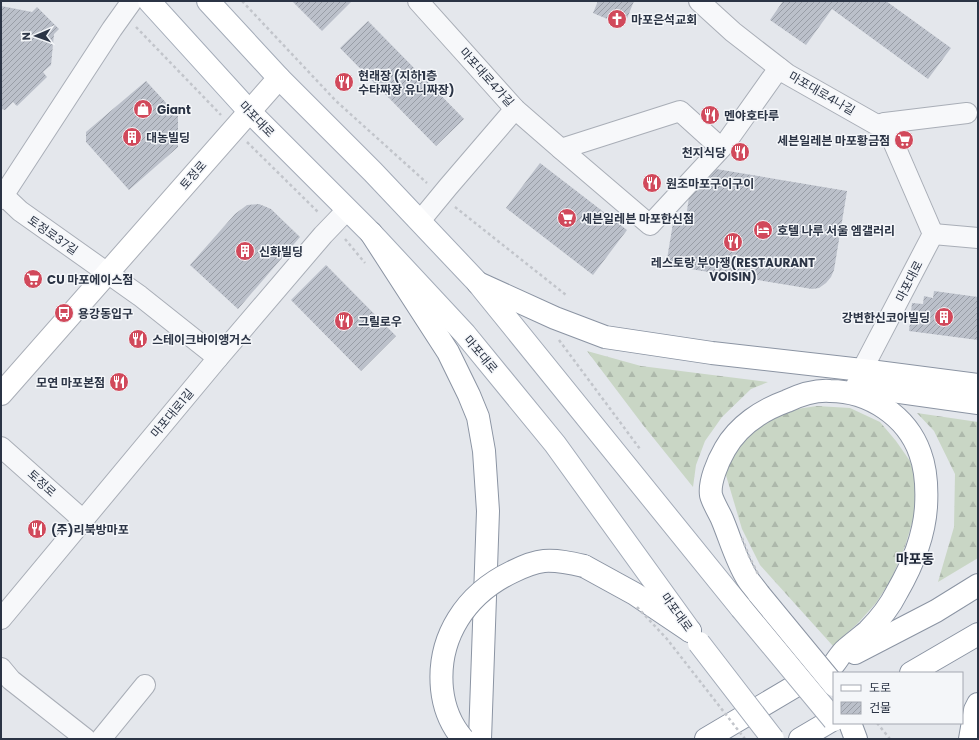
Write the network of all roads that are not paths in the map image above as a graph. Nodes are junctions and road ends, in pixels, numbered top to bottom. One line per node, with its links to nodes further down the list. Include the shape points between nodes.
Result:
1 (132, 1): 14 (street)
2 (149, 1): 9 (main road, 마포대로)
3 (208, 1): 7 (main road)
4 (418, 1): 8 (street, 마포대로4가길)
5 (700, 1): 6 (street, 마포대로4나길)
6 (779, 68): 11 (street, 마포대로4나길, via 877,125); 12 (street, 마포대로4가길)
7 (279, 78): 9 (main road, 토정로); 16 (main road)
8 (515, 108): 13 (street, 마포대로4가길); 16 (street)
9 (248, 111): 15 (main road, 마포대로); 20 (main road, 토정로)
10 (967, 113): 11 (street, 마포대로4나길)
11 (885, 123): 18 (street)
12 (721, 148): 13 (street, via 680,111); 13 (street, 마포대로4가길, via 650,225)
13 (561, 149)
14 (2, 196): 20 (street, 토정로37길, via 20,212)
15 (347, 210): 17 (main road, 마포대로); 23 (street, 마포대로1길, via 322,235)
16 (420, 221): 21 (main road)
17 (371, 233): 33 (main road, 마포대로, via 465,334 556,444); 49 (main road, via 448,352 478,417 484,451 488,511)
18 (933, 234): 19 (street); 24 (street, 마포대로)
19 (978, 238)
20 (108, 273): 23 (street); 26 (main road, 토정로)
21 (478, 283): 22 (main road, via 555,318 605,337); 42 (main road, bridge)
22 (712, 353): 24 (main road); 27 (main road, via 786,375)
23 (218, 358): 29 (street, 마포대로1길)
24 (862, 370): 25 (main road)
25 (978, 385)
26 (1, 394)
27 (978, 403)
28 (1, 447): 29 (street, 토정로)
29 (83, 520): 31 (street, 마포대로1길)
30 (978, 585): 36 (main road)
31 (1, 619)
32 (978, 634): 37 (main road)
33 (695, 637): 48 (main road, bridge, via 635,594 584,566 562,561 544,561 524,566 499,578 480,592 451,630 442,655 443,701 448,717); 51 (main road, 마포대로, bridge)
34 (1, 668): 46 (street, via 11,680)
35 (835, 672): 38 (main road, bridge, via 844,650 868,631 897,593 921,539 926,507 925,476 920,453 909,432 897,418 877,402 852,393 830,390 802,395 780,403 760,413 743,426 719,459 713,476 711,495 747,578)
36 (839, 672)
37 (913, 672)
38 (833, 674)
39 (833, 676): 50 (main road)
40 (145, 685): 47 (street)
41 (978, 704): 55 (main road)
42 (833, 719)
43 (833, 721): 52 (main road)
44 (837, 724): 53 (main road)
45 (850, 724): 54 (main road)
46 (86, 739)
47 (101, 739)
48 (463, 739)
49 (480, 739)
50 (706, 739)
51 (774, 739)
52 (800, 739)
53 (850, 739)
54 (856, 739)
55 (970, 739)

